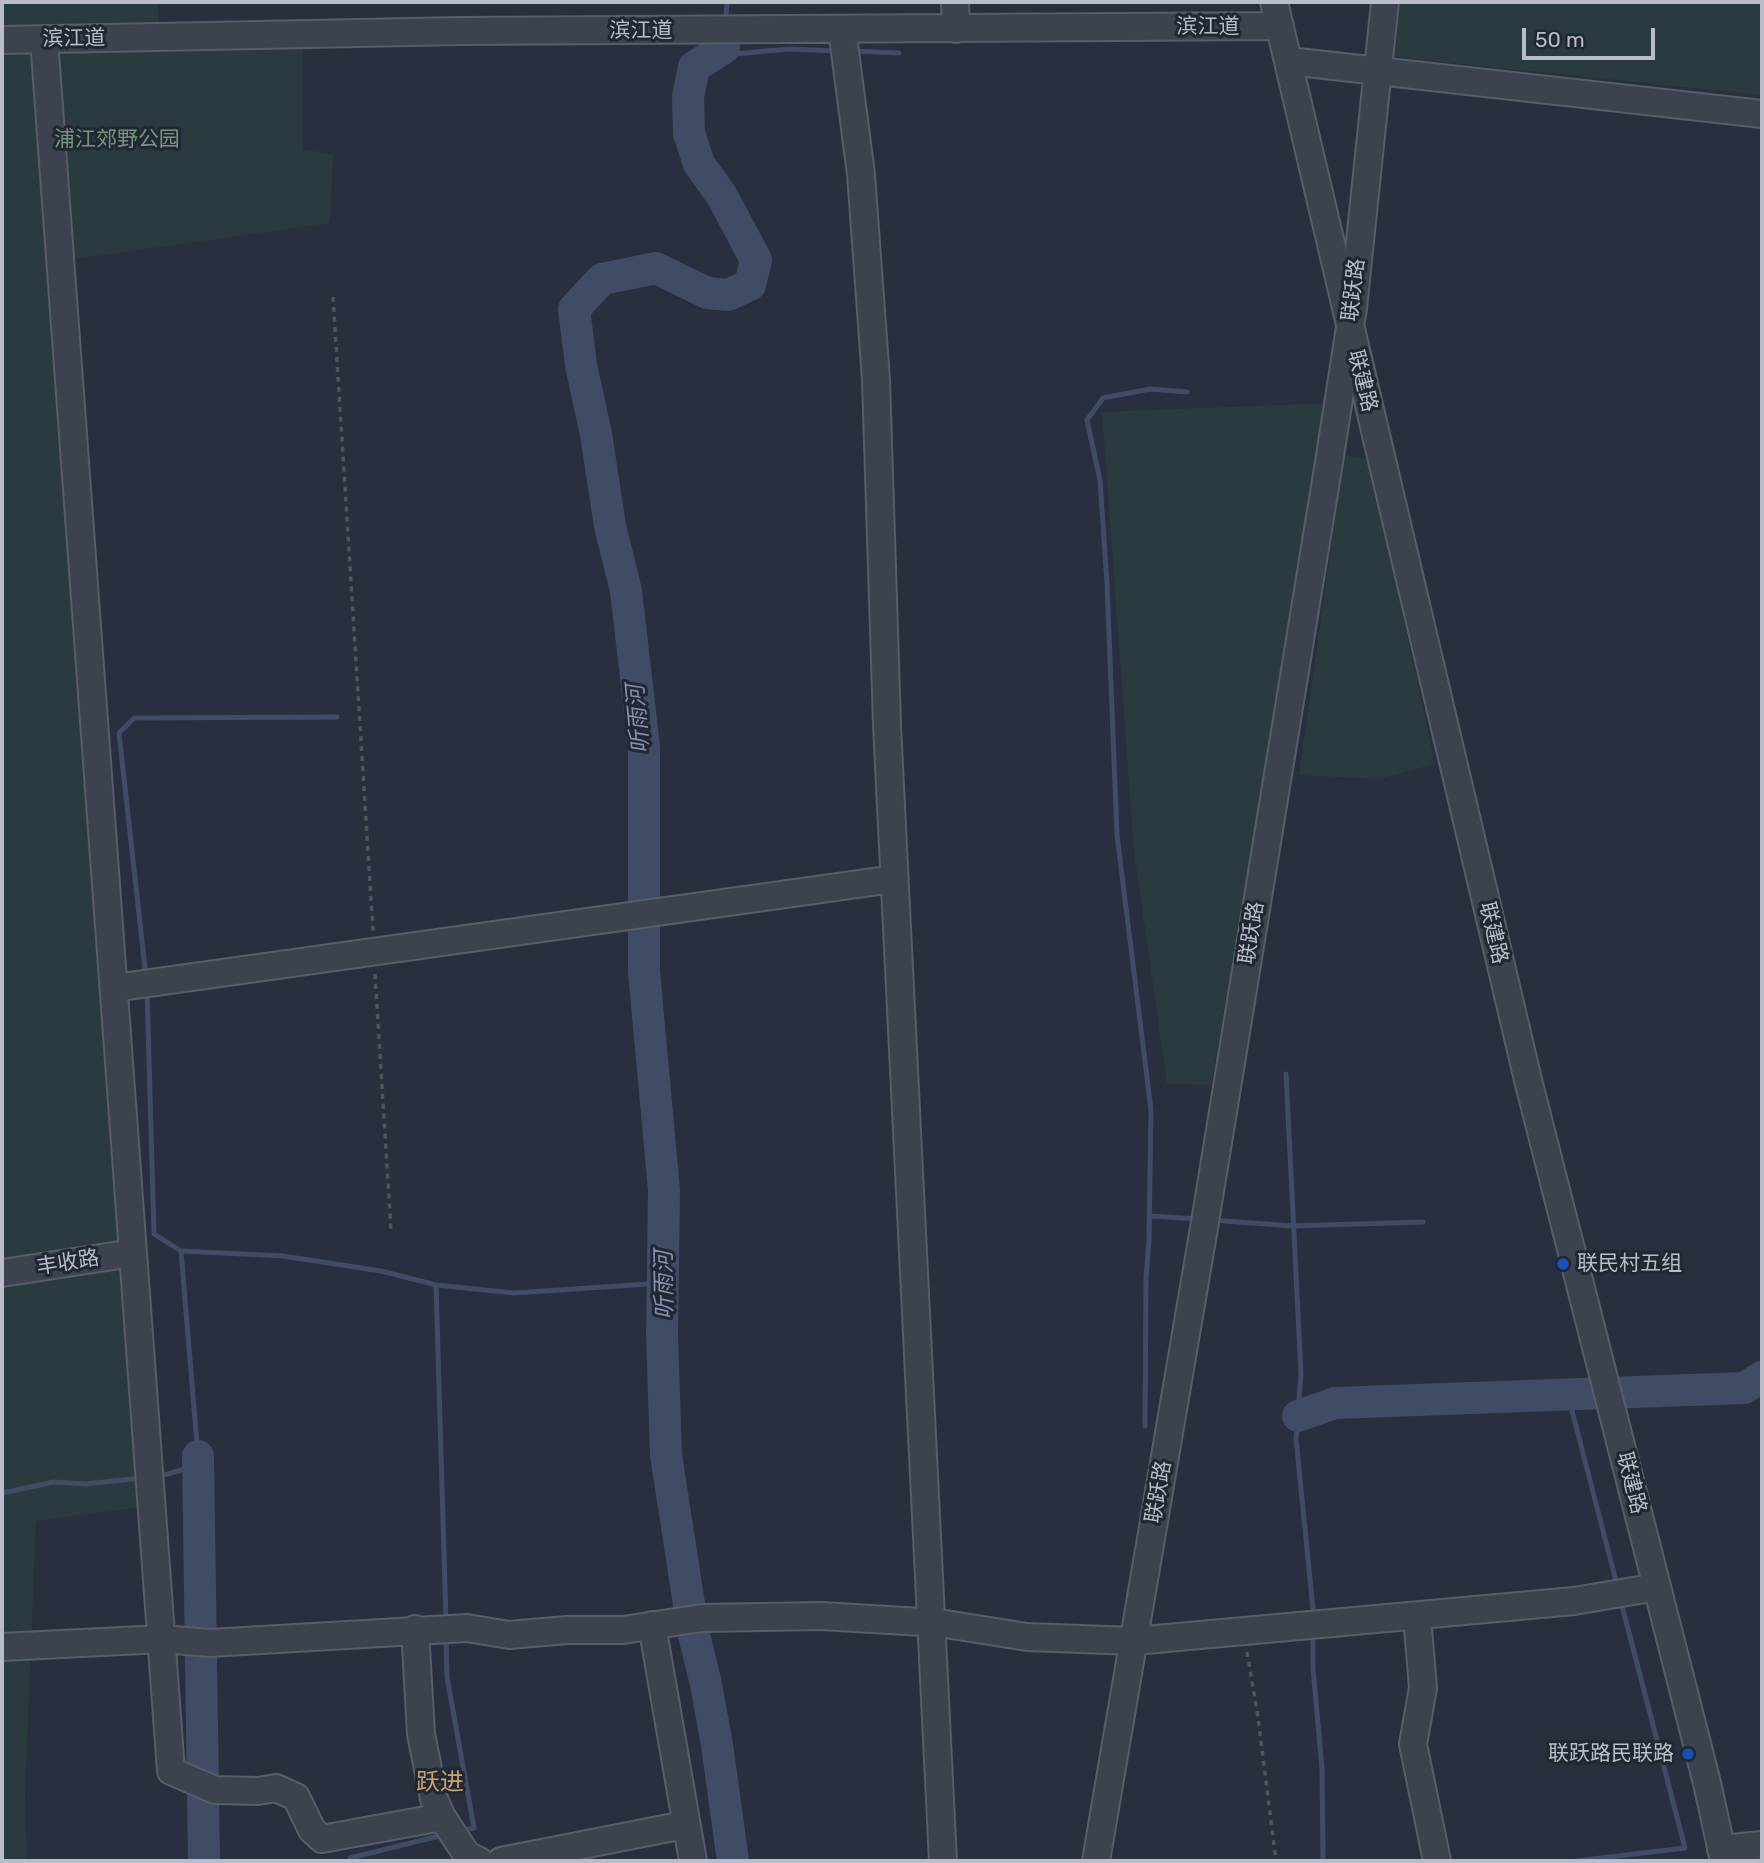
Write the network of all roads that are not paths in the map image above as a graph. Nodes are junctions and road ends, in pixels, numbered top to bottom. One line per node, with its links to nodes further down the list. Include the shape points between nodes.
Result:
1 (955, 2): 5 (street)
2 (1385, 2): 9 (street, 联跃路)
3 (1277, 14): 5 (street, 滨江道); 8 (street, 联建路)
4 (842, 29): 5 (street, 滨江道); 6 (street, 滨江道); 12 (street, via 861,173 876,380)
5 (956, 29)
6 (44, 39): 7 (street, 滨江道); 13 (street)
7 (2, 40)
8 (1289, 61): 9 (street); 11 (street, 联建路)
9 (1376, 70): 10 (street); 11 (street, 联跃路)
10 (1762, 114)
11 (1349, 329): 16 (street, 联建路, via 1529,1084); 22 (street, 联跃路)
12 (894, 879): 13 (street); 18 (street)
13 (114, 988): 14 (street)
14 (133, 1253): 15 (street, 丰收路); 21 (street, via 152,1507)
15 (2, 1273)
16 (1657, 1587): 17 (street, via 1574,1601); 27 (street, 联建路)
17 (1417, 1616): 22 (street); 33 (street, via 1423,1688 1413,1744)
18 (931, 1622): 19 (street, via 821,1616 702,1618); 22 (street, via 1027,1637); 31 (street)
19 (652, 1625): 20 (street, via 509,1635 467,1628); 25 (street)
20 (415, 1629): 21 (street, via 210,1643); 24 (street, via 421,1734)
21 (170, 1640): 23 (street); 24 (street, via 171,1772 206,1786 258,1791 276,1788 296,1797 312,1830 322,1839)
22 (1134, 1641): 32 (street, 联跃路)
23 (2, 1647)
24 (442, 1817): 28 (street)
25 (687, 1829): 29 (street, via 674,1827); 30 (street)
26 (1762, 1845): 27 (street)
27 (1722, 1855)
28 (473, 1858)
29 (500, 1861)
30 (693, 1861)
31 (943, 1861)
32 (1096, 1861)
33 (1437, 1861)

